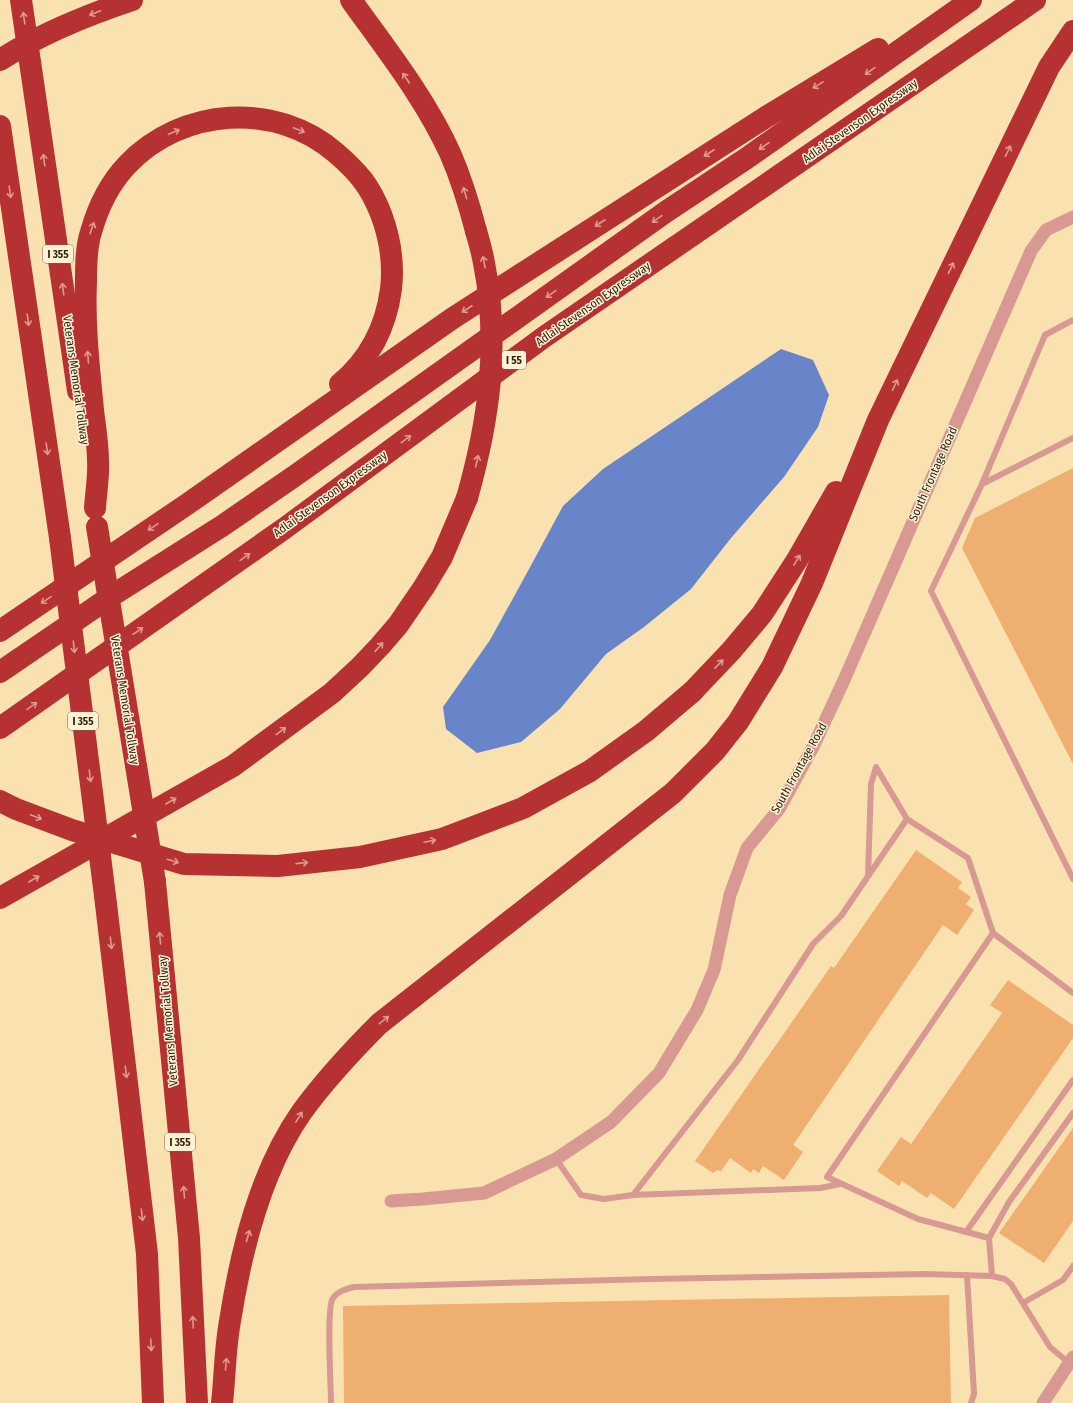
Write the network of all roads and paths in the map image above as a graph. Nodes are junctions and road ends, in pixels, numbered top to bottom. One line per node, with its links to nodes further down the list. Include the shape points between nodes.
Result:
1 (21, 0): 16 (highway, Veterans Memorial Tollway / I 355, one-way to 1)
2 (132, 0): 8 (highway, one-way to 8, bridge, via 79,19)
3 (351, 0): 24 (highway, one-way to 3, bridge, via 233,766 332,693 398,625 442,557 467,498 487,413 492,359 490,303 484,263 465,191 450,152 404,75)
4 (960, 0): 15 (highway, one-way to 15, via 766,117 453,318)
5 (971, 0): 18 (highway, one-way to 18, via 667,211 296,475)
6 (1035, 0): 19 (highway, Adlai Stevenson Expressway / I 55, one-way to 6, via 285,528 544,337)
7 (1073, 31): 12 (highway, one-way to 7, via 1049,67)
8 (0, 60)
9 (0, 126): 40 (highway, I 355, one-way to 40, bridge, via 60,538 106,904 147,1254)
10 (1073, 217): 29 (street, South Frontage Road, via 1046,230 1031,251 813,747 779,809 747,848 730,895 714,970 696,1010 659,1072 610,1122)
11 (1073, 320): 14 (lane, via 1045,335)
12 (878, 420): 20 (highway, one-way to 12, bridge, via 72,830 184,864 278,866 360,857 442,839 523,808 590,771 646,731 692,692 731,651 762,614 797,560); 42 (highway, one-way to 12, via 230,1322 245,1244 258,1198 279,1150 301,1114 340,1064 379,1024 673,792 715,750 738,722 772,666 812,583)
13 (1073, 438): 14 (lane)
14 (982, 484): 23 (lane, via 931,591)
15 (186, 505): 16 (highway, one-way to 15, via 98,462 85,293 90,234 97,214 106,195 127,165 165,136 200,122 217,119 264,119 304,132 324,142 355,169 364,181 375,198 389,238 392,260 389,304 381,332 363,361 342,383 208,483); 17 (highway, one-way to 17)
16 (96, 517): 41 (highway, Veterans Memorial Tollway / I 355, one-way to 16, bridge, via 189,1238 155,882)
17 (0, 631)
18 (0, 672)
19 (0, 728)
20 (0, 801)
21 (907, 819): 22 (lane); 22 (lane, via 876,767 871,784); 25 (lane, via 968,858)
22 (868, 876): 31 (lane, via 841,916 813,944 738,1060)
23 (1073, 879)
24 (0, 898)
25 (993, 932): 26 (lane); 30 (lane, via 827,1178)
26 (1073, 993)
27 (1073, 1080): 33 (lane)
28 (1073, 1112): 34 (lane, via 1010,1202)
29 (556, 1159): 31 (lane, via 581,1195 604,1199); 32 (street, South Frontage Road, via 484,1193)
30 (840, 1184): 31 (lane, via 820,1188); 33 (lane, via 918,1219)
31 (633, 1195)
32 (391, 1201)
33 (966, 1232): 34 (lane)
34 (989, 1238): 37 (lane)
35 (1073, 1266): 38 (lane, via 1063,1280)
36 (967, 1275): 37 (lane); 43 (lane, via 652,1279 349,1288 337,1294 329,1307); 44 (lane, via 974,1394)
37 (992, 1276): 38 (lane, via 1006,1279)
38 (1023, 1303): 39 (lane, via 1050,1347)
39 (1071, 1360): 45 (street)
40 (153, 1403)
41 (197, 1403)
42 (222, 1403)
43 (331, 1403)
44 (971, 1403)
45 (1043, 1403)

